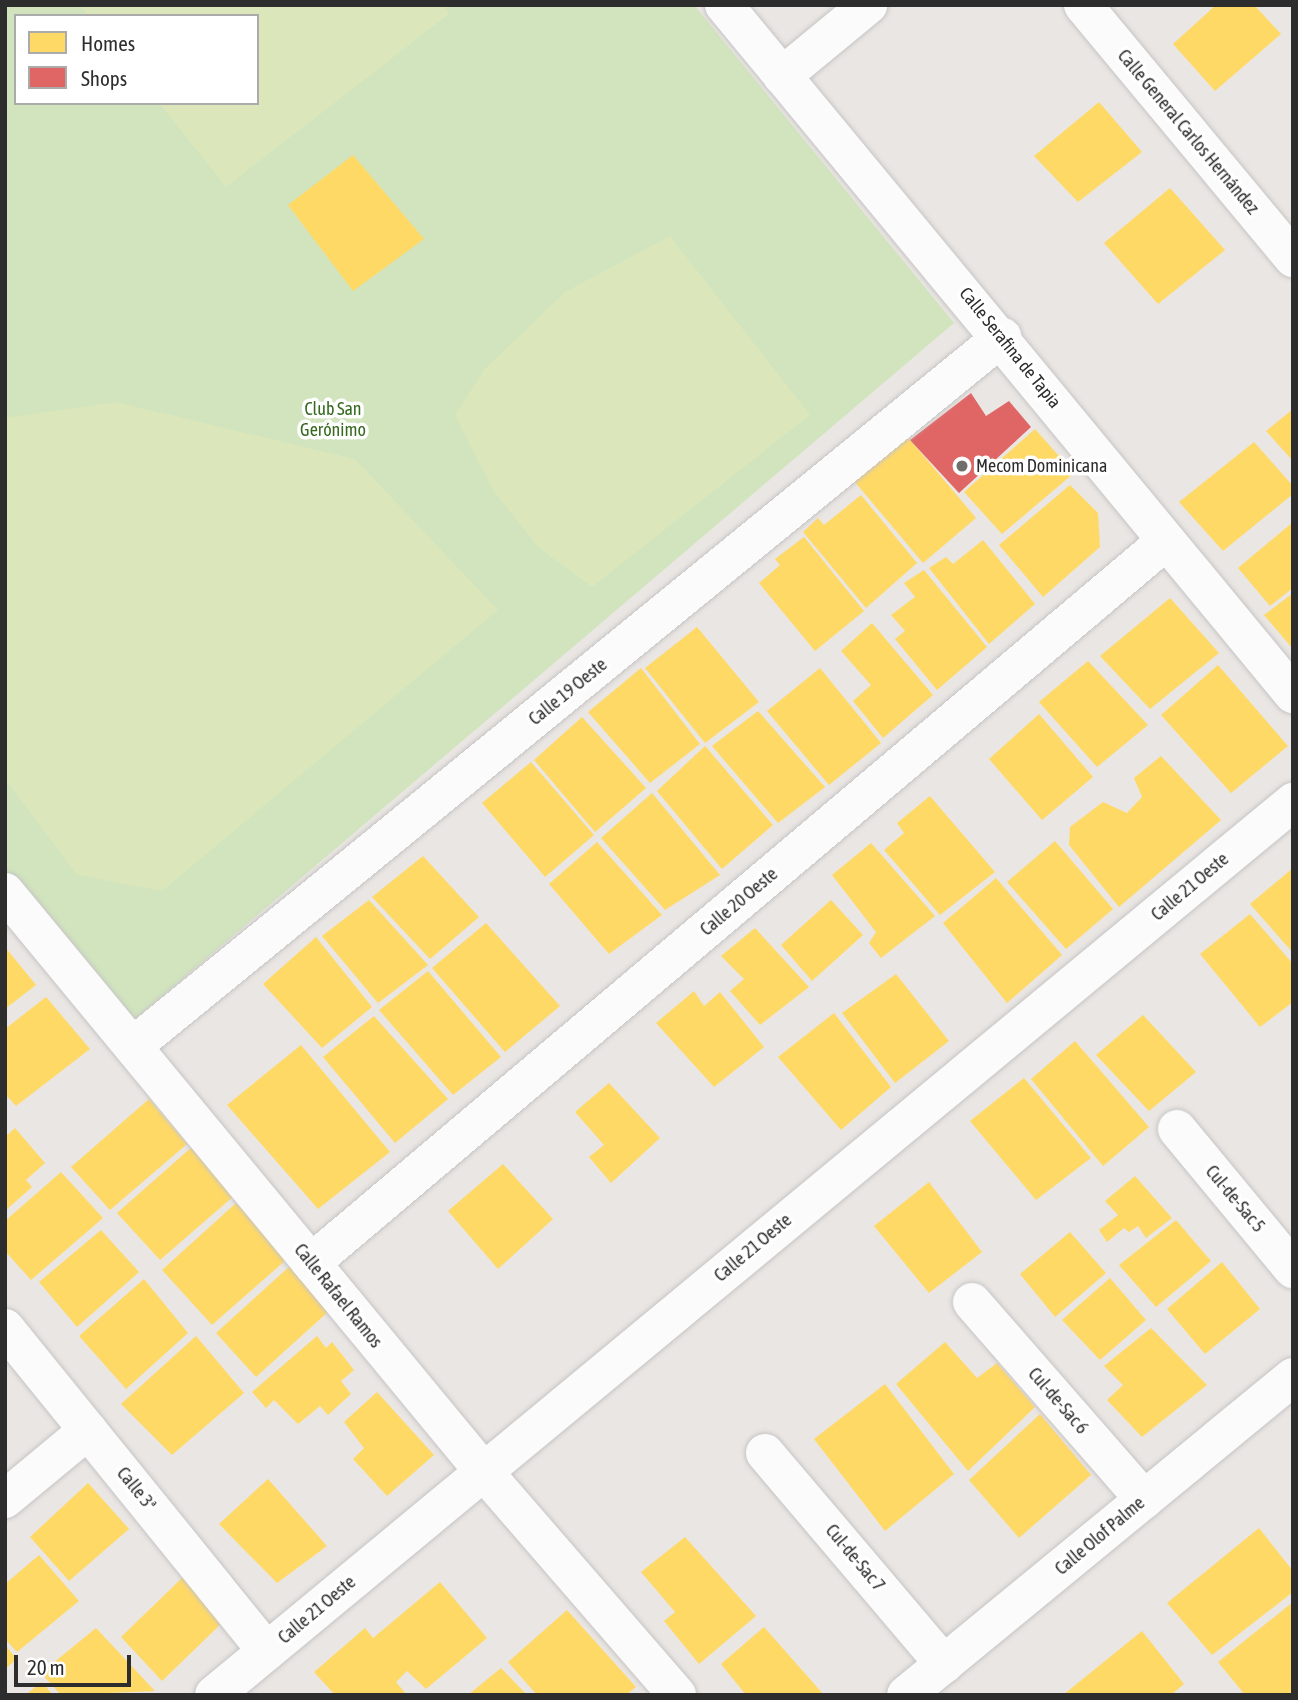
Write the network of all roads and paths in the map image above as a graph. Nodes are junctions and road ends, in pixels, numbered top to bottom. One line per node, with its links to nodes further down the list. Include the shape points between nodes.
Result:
1 (724, 5): 4 (street, Calle Serafina de Tapia)
2 (868, 5): 4 (street)
3 (1083, 5): 5 (street, Calle General Carlos Hernández)
4 (782, 76): 6 (street, Calle Serafina de Tapia)
5 (1293, 258)
6 (1002, 338): 7 (street, Calle Serafina de Tapia); 11 (street, Calle 19 Oeste)
7 (1166, 541): 8 (street, Calle Serafina de Tapia); 13 (street, Calle 20 Oeste)
8 (1293, 694)
9 (1293, 802): 20 (street, Calle 21 Oeste)
10 (5, 892): 11 (street, Calle Rafael Ramos)
11 (133, 1046): 13 (street, Calle Rafael Ramos)
12 (1177, 1129): 14 (street, Cul-de-Sac 5)
13 (311, 1263): 20 (street, Calle Rafael Ramos)
14 (1293, 1269)
15 (972, 1302): 22 (street, Cul-de-Sac 6)
16 (5, 1328): 18 (street, Calle 3ª)
17 (1293, 1377): 22 (street, Calle Olof Palme)
18 (88, 1430): 21 (street); 23 (street, Calle 3ª)
19 (765, 1453): 24 (street, Cul-de-Sac 7)
20 (484, 1472): 23 (street, Calle 21 Oeste); 26 (street, Calle Rafael Ramos)
21 (5, 1499)
22 (1144, 1499): 24 (street, Calle Olof Palme)
23 (267, 1651): 25 (street, Calle 21 Oeste)
24 (944, 1664): 27 (street, Calle Olof Palme)
25 (214, 1695)
26 (677, 1695)
27 (906, 1695)

